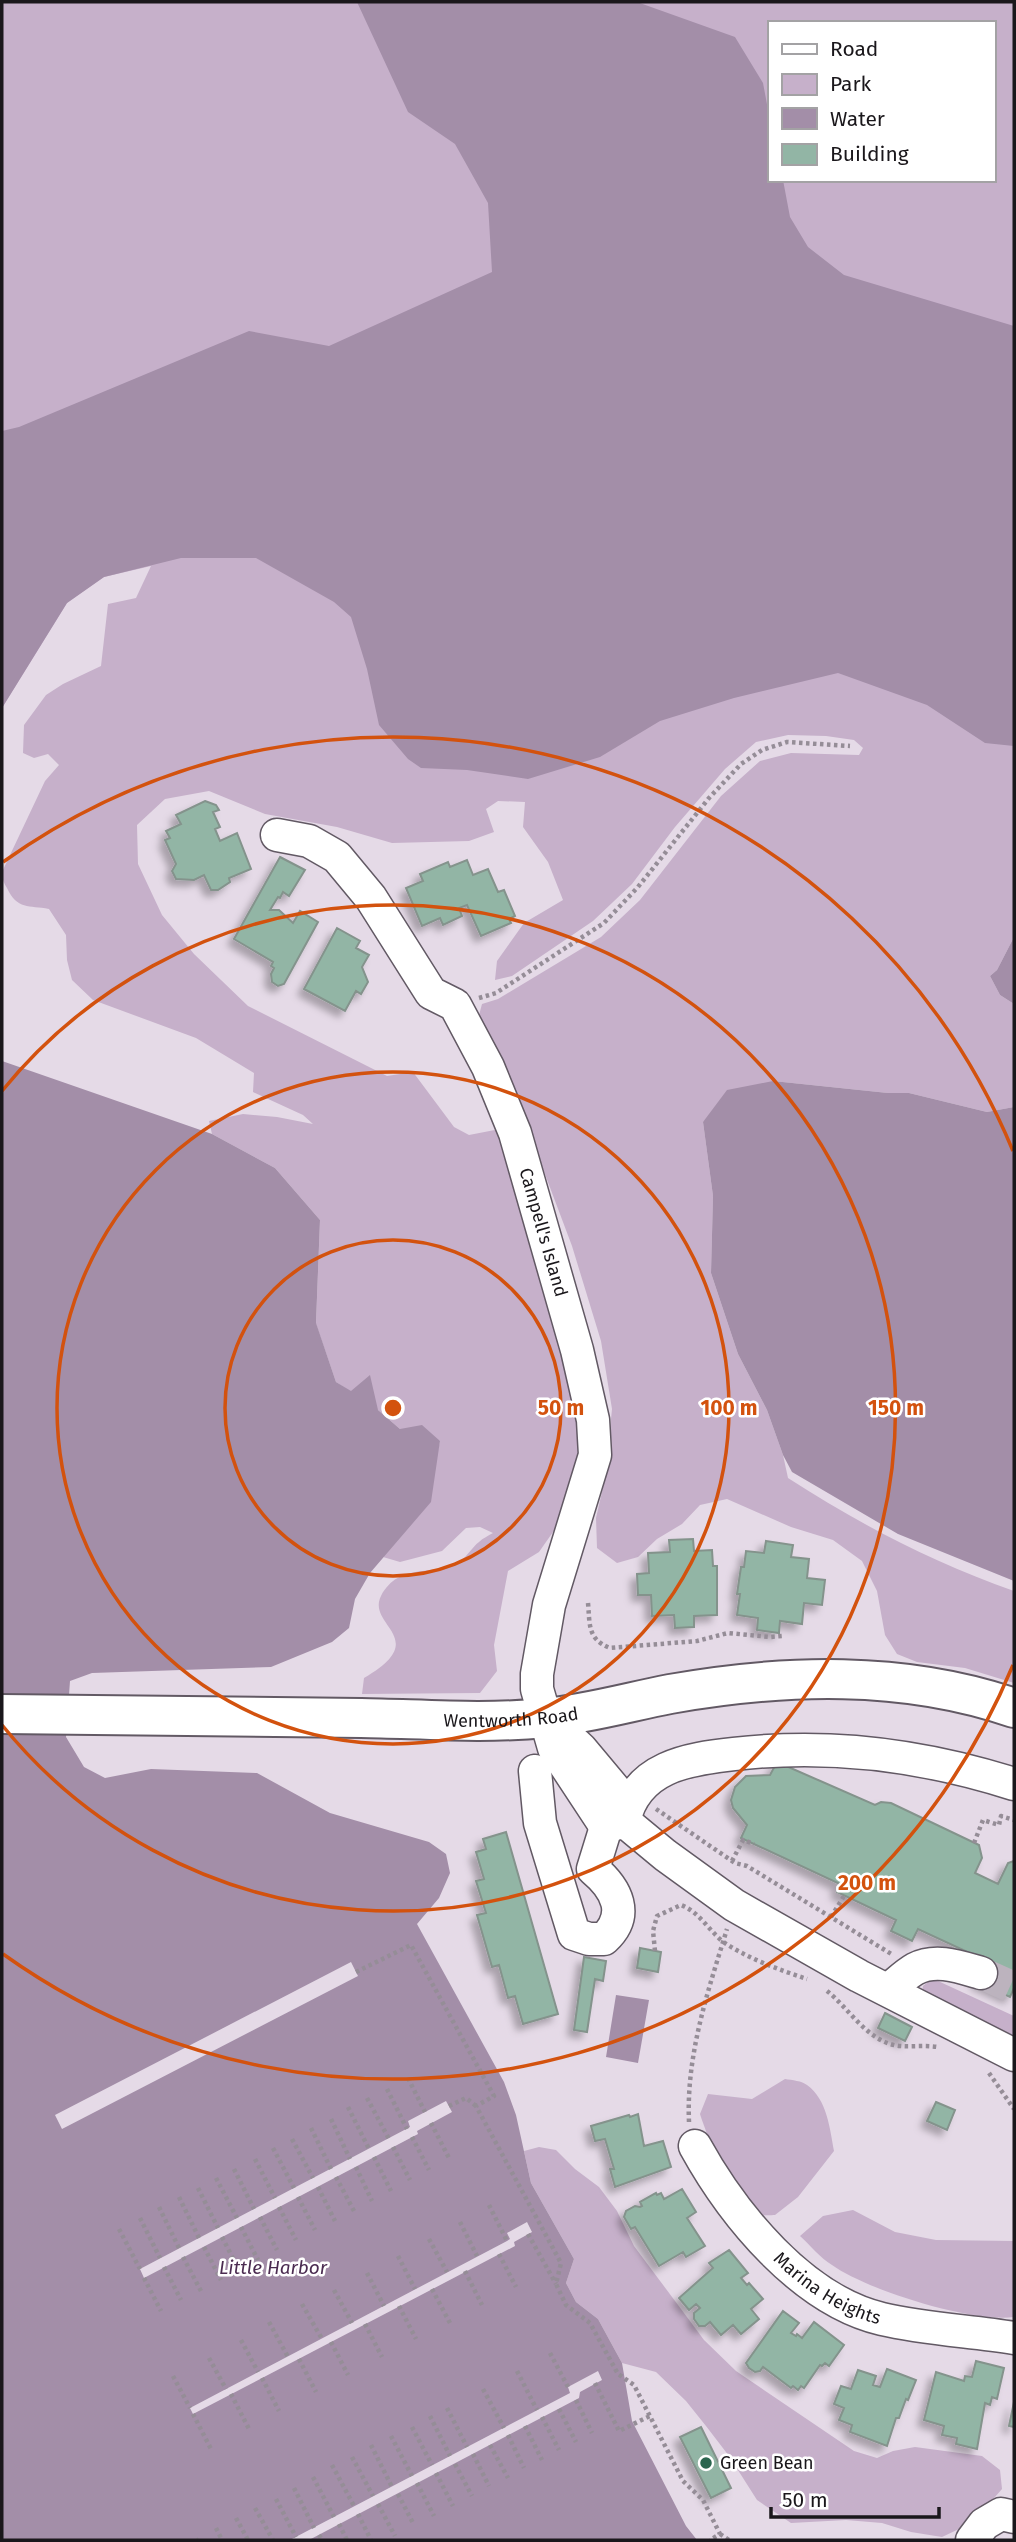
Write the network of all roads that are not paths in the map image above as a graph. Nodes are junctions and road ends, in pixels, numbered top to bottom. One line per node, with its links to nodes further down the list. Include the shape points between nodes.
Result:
1 (277, 835): 4 (street, Campell's Island, via 309,841 337,857 371,898 431,993 455,1005 488,1067 515,1133 577,1350 593,1420 595,1455 545,1621 537,1689)
2 (1014, 1708): 4 (main road, Wentworth Road, via 902,1683 798,1678 746,1682)
3 (2, 1714): 4 (main road, Wentworth Road)
4 (547, 1718): 7 (street, via 581,1749)
5 (535, 1771): 9 (street, via 540,1823)
6 (1014, 1784): 7 (street, via 867,1752 741,1753 677,1763 650,1779)
7 (623, 1812): 8 (street); 11 (street, via 665,1855 734,1905)
8 (593, 1869): 9 (street, via 582,1885); 9 (street, via 613,1889 617,1901 614,1929 604,1939 574,1934)
9 (562, 1893)
10 (981, 1973): 11 (street, via 946,1963 928,1965)
11 (888, 1990): 12 (street)
12 (1014, 2055)
13 (695, 2146): 14 (street, Marina Heights, via 738,2212 786,2263 826,2294 880,2318)
14 (1014, 2338)
15 (1008, 2516): 16 (street, via 984,2524)
16 (972, 2540)

